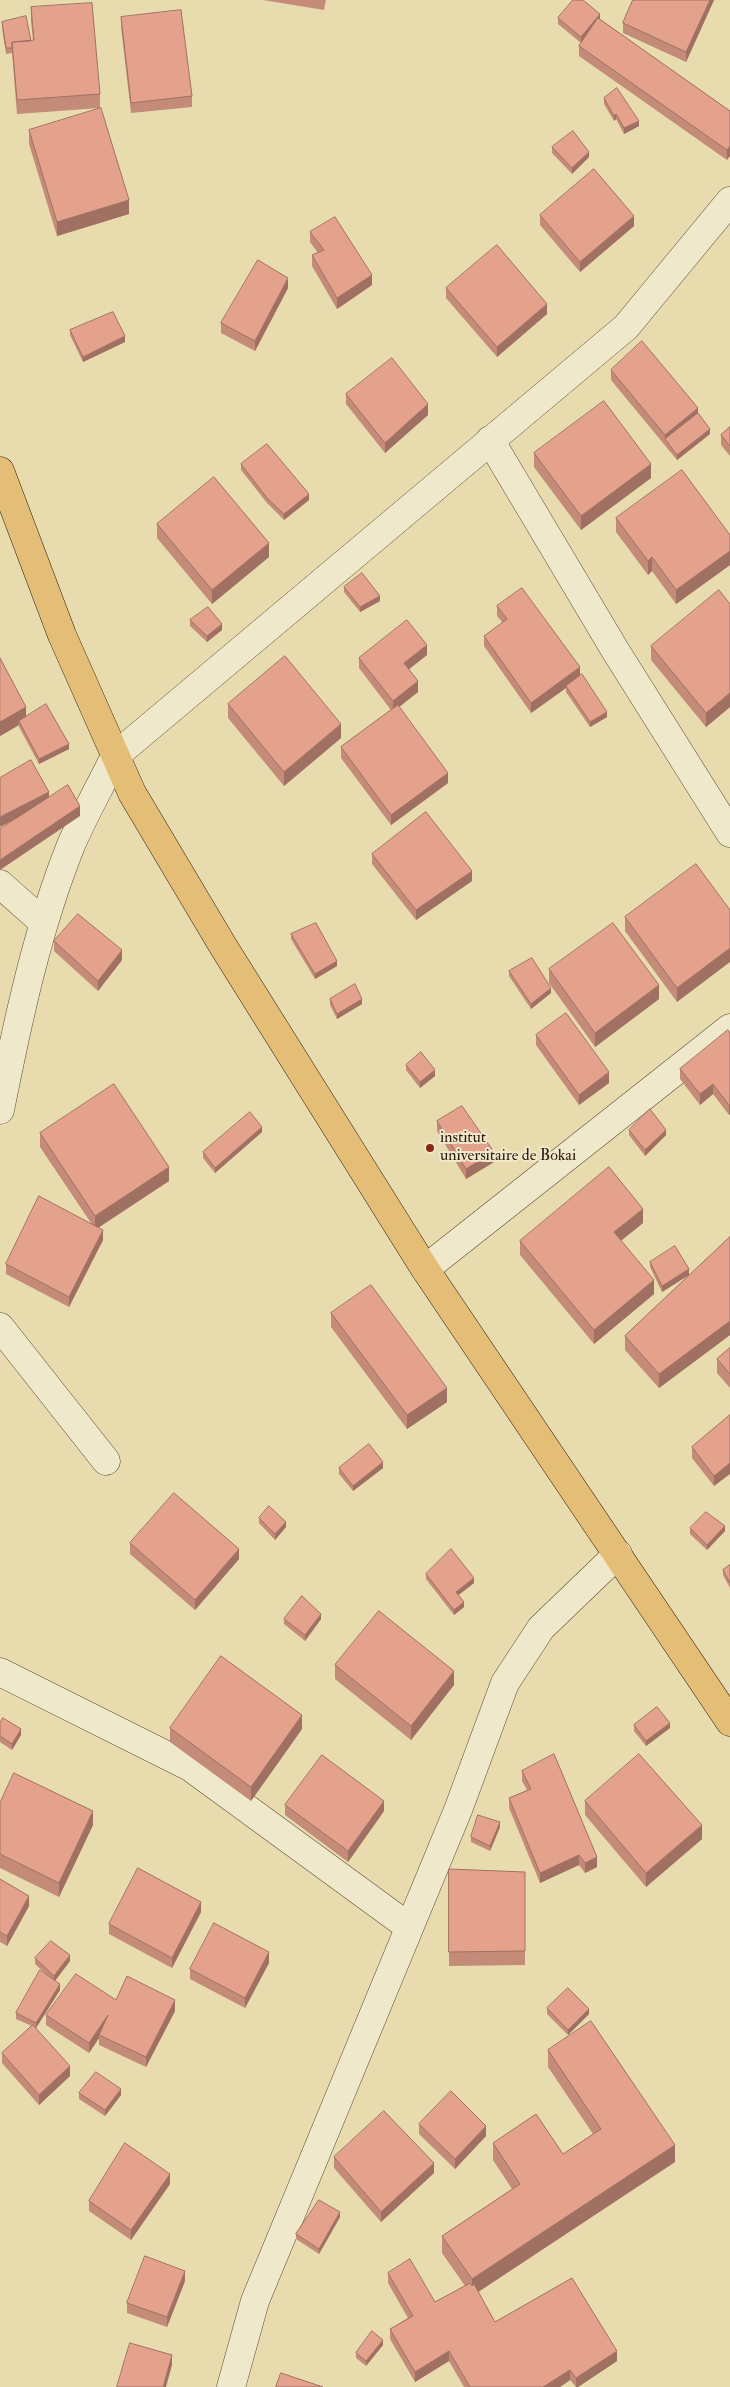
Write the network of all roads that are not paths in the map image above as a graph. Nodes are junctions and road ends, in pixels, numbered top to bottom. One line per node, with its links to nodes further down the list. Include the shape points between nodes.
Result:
1 (730, 201): 2 (street, via 626,327)
2 (490, 440): 4 (street); 5 (street, via 615,650)
3 (0, 471): 4 (highway, via 62,635)
4 (115, 756): 7 (street, via 72,844); 10 (highway, via 132,793 218,937)
5 (730, 833)
6 (0, 884): 7 (street)
7 (44, 923): 9 (street, via 21,1004)
8 (730, 1028): 10 (street)
9 (0, 1110)
10 (425, 1270): 13 (highway)
11 (0, 1328): 12 (street)
12 (106, 1461)
13 (618, 1554): 15 (highway); 16 (street, via 541,1628 505,1683 458,1810)
14 (0, 1672): 16 (street, via 190,1767)
15 (730, 1722)
16 (409, 1927): 17 (street, via 255,2301)
17 (231, 2387)

